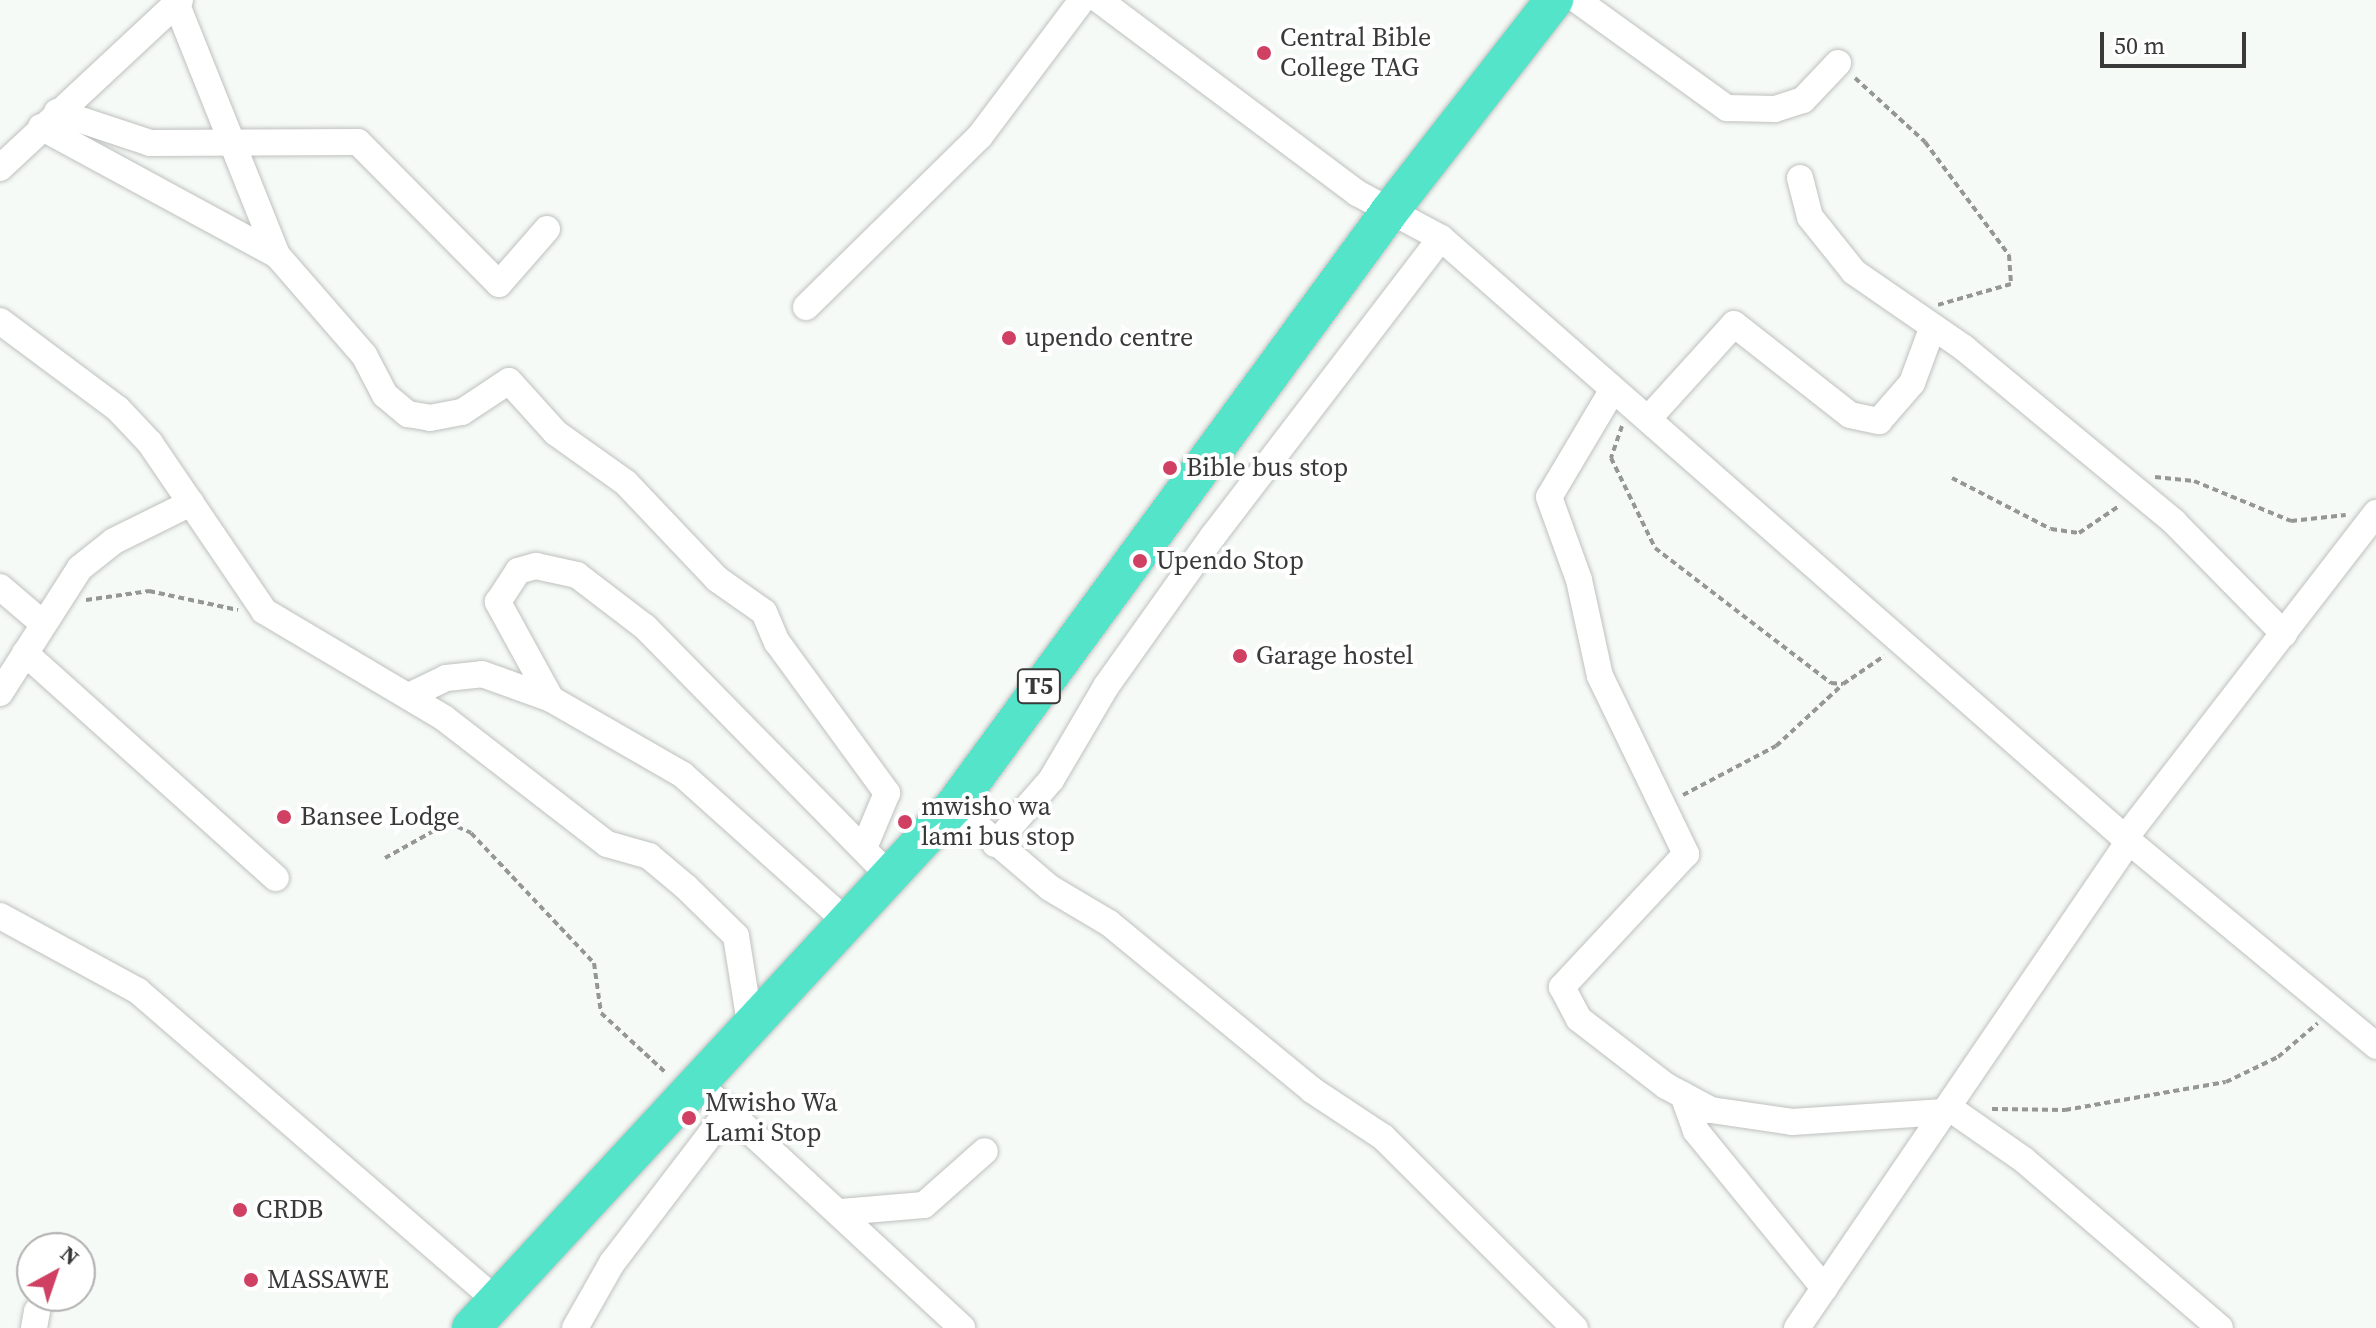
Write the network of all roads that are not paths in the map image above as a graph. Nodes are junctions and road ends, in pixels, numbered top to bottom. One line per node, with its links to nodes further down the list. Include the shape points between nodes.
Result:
1 (1082, 0): 15 (street, via 980,136)
2 (1099, 0): 11 (street)
3 (1554, 0): 11 (highway, T5)
4 (1577, 0): 6 (street, via 1727,108 1775,109 1803,100)
5 (177, 1): 7 (street); 8 (street)
6 (1838, 63)
7 (49, 120): 8 (street, via 150,143); 9 (street); 14 (street)
8 (231, 142): 12 (street, via 358,142 499,284); 14 (street)
9 (0, 168)
10 (1800, 178): 17 (street, via 1823,238 1907,315)
11 (1389, 212): 13 (street); 28 (highway, T5)
12 (547, 229)
13 (1441, 238): 18 (street); 30 (street, via 1204,549 1107,685 1051,780)
14 (277, 255): 31 (street, via 401,409 430,418 462,412 509,381 556,433 626,483 717,579 764,612 777,642 887,793)
15 (806, 307)
16 (0, 321): 19 (street, via 118,409)
17 (1932, 329): 18 (street, via 1912,383 1879,421 1850,415 1734,324); 23 (street, via 2174,522)
18 (1631, 406): 29 (street); 37 (street, via 1549,497 1579,580 1600,676 1668,805 1686,854 1562,987 1579,1019)
19 (191, 503): 22 (street, via 92,557); 26 (street, via 264,611)
20 (2376, 513): 23 (street)
21 (0, 587): 22 (street)
22 (40, 621): 24 (street)
23 (2284, 634): 29 (street)
24 (25, 653): 25 (street); 32 (street)
25 (0, 693)
26 (409, 696): 27 (street, via 446,678 482,674); 35 (street, via 607,844 649,856 696,896 736,936)
27 (551, 699): 31 (street, via 498,602 518,571 536,566 577,575 645,627); 34 (street, via 683,775)
28 (954, 806): 30 (street); 31 (highway, T5)
29 (2127, 840): 36 (street); 39 (street)
30 (995, 844): 47 (street, via 1383,1137)
31 (876, 860): 34 (highway, T5)
32 (276, 878)
33 (0, 916): 43 (street, via 138,991)
34 (848, 923): 35 (highway, T5)
35 (751, 1030): 38 (highway, T5)
36 (2376, 1046)
37 (1683, 1095): 39 (street, via 1711,1110 1792,1122); 42 (street, via 1696,1131)
38 (707, 1097): 41 (street); 43 (highway, T5); 45 (street)
39 (1947, 1108): 42 (street); 49 (street, via 2024,1160)
40 (985, 1151): 41 (street, via 924,1205)
41 (841, 1212): 46 (street)
42 (1824, 1288): 48 (street)
43 (496, 1300): 44 (highway, T5)
44 (471, 1328)
45 (575, 1328)
46 (962, 1328)
47 (1575, 1328)
48 (1797, 1328)
49 (2220, 1328)

